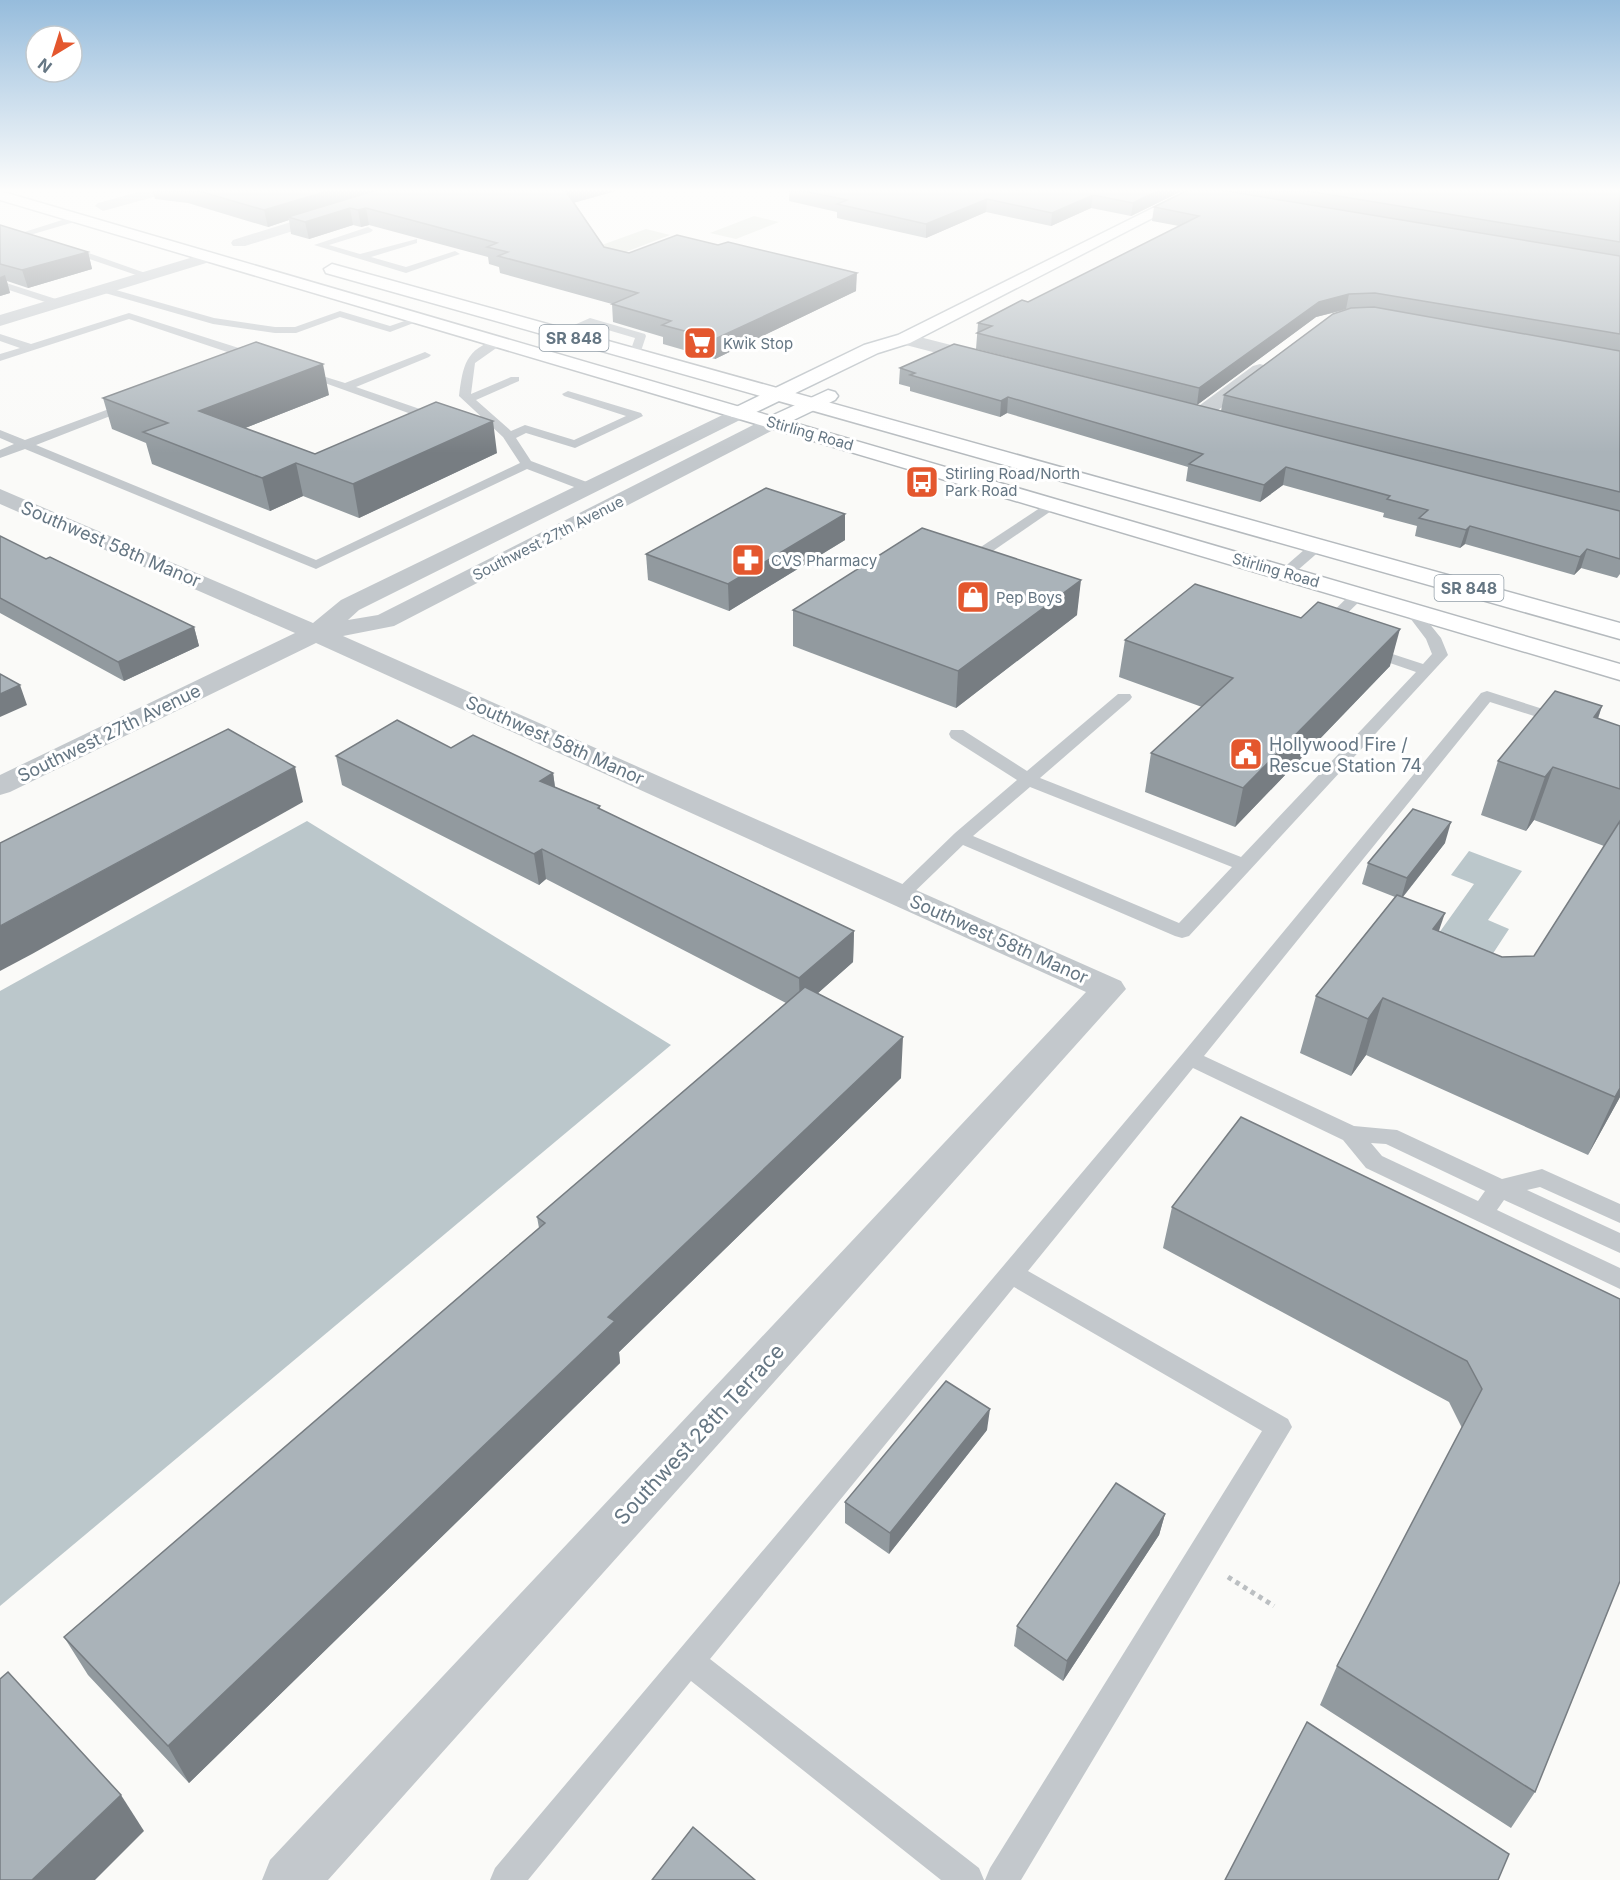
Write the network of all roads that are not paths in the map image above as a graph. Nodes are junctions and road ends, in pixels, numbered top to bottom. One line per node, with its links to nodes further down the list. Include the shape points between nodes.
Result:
1 (137, 278): 6 (street)
2 (280, 278): 8 (main road, Stirling Road / SR 848)
3 (362, 278): 10 (main road, Stirling Road / SR 848)
4 (1026, 278): 12 (main road)
5 (0, 284): 7 (lane)
6 (102, 289): 7 (street); 8 (lane, via 213,321 275,330 296,330 340,314 390,329)
7 (58, 303): 9 (street)
8 (419, 319): 13 (main road, Stirling Road / SR 848)
9 (0, 321)
10 (559, 334): 16 (main road, Stirling Road / SR 848); 16 (lane, via 590,321 641,336)
11 (0, 337): 14 (lane)
12 (904, 339): 19 (main road, via 901,357); 21 (street); 27 (main road, via 871,349)
13 (498, 342): 29 (lane, via 475,355 467,366 465,396); 32 (main road, Stirling Road / SR 848)
14 (30, 348): 17 (lane); 20 (lane, via 129,316 263,359)
15 (425, 355): 24 (lane)
16 (635, 356): 27 (main road, Stirling Road / SR 848)
17 (0, 357)
18 (1275, 358): 33 (street)
19 (891, 362)
20 (235, 365)
21 (1006, 365)
22 (290, 368): 24 (lane)
23 (515, 379): 29 (lane)
24 (345, 387): 36 (lane)
25 (842, 388): 30 (main road)
26 (568, 394): 39 (lane, via 637,416 575,444 525,429)
27 (776, 395): 30 (main road, Stirling Road / SR 848); 32 (main road)
28 (147, 399): 40 (lane)
29 (469, 399): 39 (lane)
30 (810, 405): 35 (main road); 47 (main road, Stirling Road / SR 848)
31 (1176, 409): 33 (street)
32 (739, 413): 35 (main road, Stirling Road / SR 848); 43 (street, Southwest 27th Avenue)
33 (1199, 415): 34 (street)
34 (1222, 421)
35 (774, 422): 45 (main road, Stirling Road / SR 848); 48 (street, Southwest 27th Avenue)
36 (452, 424)
37 (0, 434): 40 (lane)
38 (494, 439): 39 (lane)
39 (511, 441): 42 (lane)
40 (25, 444): 41 (lane); 42 (lane, via 316,565)
41 (0, 454)
42 (527, 464): 43 (lane)
43 (587, 487): 46 (street, Southwest 27th Avenue)
44 (0, 496): 54 (street, Southwest 58th Manor)
45 (1052, 504): 49 (lane); 50 (main road, Stirling Road / SR 848)
46 (517, 522): 48 (street, via 505,547); 54 (street, Southwest 27th Avenue, via 350,605)
47 (1317, 546): 50 (lane); 53 (main road, Stirling Road / SR 848)
48 (514, 555): 54 (street, Southwest 27th Avenue, via 386,621)
49 (969, 561)
50 (1287, 573): 51 (main road, Stirling Road / SR 848)
51 (1359, 594): 52 (main road, Stirling Road / SR 848); 55 (lane, via 1317,634)
52 (1411, 610): 55 (lane, via 1433,638 1440,655); 56 (main road, Stirling Road / SR 848)
53 (1620, 631)
54 (316, 633): 61 (street, Southwest 27th Avenue); 64 (street, Southwest 58th Manor)
55 (1426, 670): 63 (lane)
56 (1620, 672)
57 (1124, 697): 60 (lane)
58 (1576, 724): 66 (lane, via 1487,696)
59 (957, 734): 60 (lane)
60 (1029, 780): 62 (lane); 63 (lane)
61 (0, 786)
62 (961, 837): 63 (lane, via 1182,932); 64 (lane)
63 (1244, 865)
64 (900, 895): 65 (street, Southwest 58th Manor)
65 (1109, 989): 75 (street, Southwest 28th Terrace)
66 (1190, 1058): 67 (lane); 72 (lane)
67 (1351, 1134): 68 (lane, via 1389,1136); 69 (lane, via 1374,1162)
68 (1499, 1188): 69 (lane); 70 (lane, via 1542,1178); 71 (lane)
69 (1483, 1213): 73 (lane)
70 (1620, 1214)
71 (1620, 1244)
72 (1011, 1273): 74 (lane); 78 (lane, via 1279,1427)
73 (1620, 1279)
74 (689, 1660): 76 (lane); 77 (lane)
75 (290, 1880)
76 (507, 1880)
77 (968, 1880)
78 (1002, 1880)

